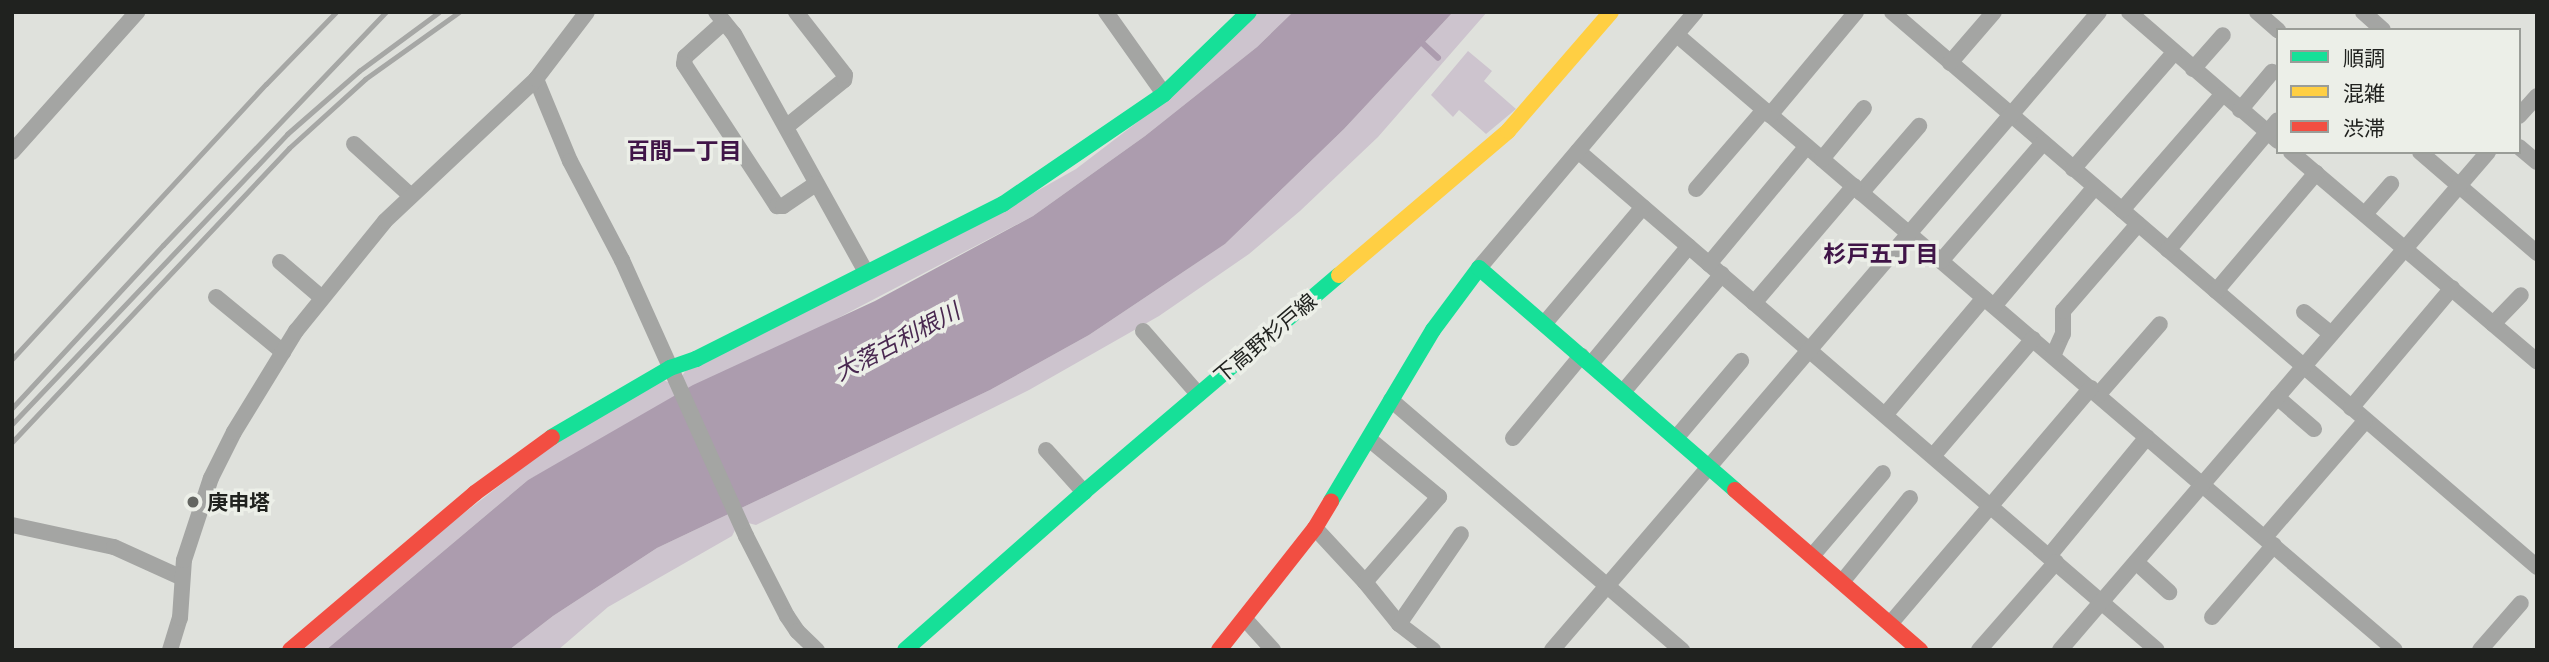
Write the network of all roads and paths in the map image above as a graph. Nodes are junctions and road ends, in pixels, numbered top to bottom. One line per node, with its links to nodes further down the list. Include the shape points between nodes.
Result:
1 (137, 12): 41 (street)
2 (586, 12): 24 (street)
3 (796, 12): 34 (street, via 845,75)
4 (1106, 12): 25 (street)
5 (1249, 12): 25 (street)
6 (1612, 12): 94 (street, 下高野杉戸線, via 1508,131)
7 (1695, 12): 18 (street)
8 (1856, 12): 30 (street)
9 (1892, 12): 21 (street)
10 (1994, 12): 21 (street)
11 (2099, 12): 32 (street)
12 (2129, 12): 20 (street)
13 (2257, 12): 16 (street)
14 (2363, 12): 17 (street)
15 (720, 17): 34 (street); 49 (street, via 684,64 778,206)
16 (2276, 28)
17 (2382, 28)
18 (1677, 35): 30 (street); 40 (street)
19 (2222, 35): 22 (street)
20 (2174, 53): 22 (street); 47 (street)
21 (1950, 63): 32 (street)
22 (2193, 69): 26 (street)
23 (2272, 72): 29 (street)
24 (536, 79): 55 (street); 91 (street, via 570,161 622,260)
25 (1164, 94): 69 (street, via 1003,204)
26 (2222, 95): 29 (street); 57 (street)
27 (2537, 96): 31 (street)
28 (1864, 108): 45 (street)
29 (2240, 110): 35 (street)
30 (1767, 112): 38 (street); 53 (street)
31 (2521, 114)
32 (2011, 115): 36 (street); 60 (street)
33 (1919, 126): 54 (street)
34 (786, 127): 49 (street)
35 (2274, 131): 63 (street)
36 (2043, 143): 47 (street); 65 (street)
37 (354, 144): 55 (street)
38 (1807, 146): 45 (street); 68 (street)
39 (2521, 149): 46 (street)
40 (1578, 151): 56 (street); 67 (street)
41 (12, 152)
42 (2293, 154): 48 (street)
43 (2422, 154): 51 (street)
44 (2486, 154): 51 (street)
45 (1822, 159): 54 (street)
46 (2537, 162)
47 (2073, 169): 52 (street)
48 (2316, 173): 58 (street); 71 (street)
49 (816, 184): 69 (street)
50 (2391, 184): 58 (street)
51 (2459, 186): 62 (street); 64 (street)
52 (2095, 187): 57 (street); 75 (street)
53 (1696, 189)
54 (1857, 190): 60 (street); 76 (street)
55 (411, 196): 74 (street)
56 (1643, 207): 61 (street); 78 (street)
57 (2122, 211): 59 (street)
58 (2365, 214): 62 (street)
59 (2138, 224): 63 (street); 86 (street, via 2063,311 2063,334)
60 (1909, 233): 65 (street); 84 (street)
61 (1689, 246): 68 (street); 87 (street)
62 (2407, 248): 70 (street); 82 (street)
63 (2168, 250): 71 (street)
64 (2537, 253)
65 (1941, 261): 75 (street)
66 (280, 262): 74 (street)
67 (1479, 268): 78 (street); 96 (street, via 1433,330)
68 (1715, 269): 76 (street); 92 (street)
69 (866, 272): 91 (street)
70 (2452, 288): 80 (street); 97 (street)
71 (2216, 291): 90 (street)
72 (2521, 295): 80 (street)
73 (216, 296): 85 (street)
74 (322, 298): 85 (street)
75 (1989, 302): 83 (street); 98 (street)
76 (1754, 303): 84 (street)
77 (2304, 312): 82 (street)
78 (1544, 324): 87 (street)
79 (2160, 324): 93 (street)
80 (2493, 324): 89 (street)
81 (1143, 331): 94 (street)
82 (2331, 334): 90 (street)
83 (2033, 339): 86 (street); 106 (street)
84 (1810, 350): 98 (street); 107 (street)
85 (283, 352): 121 (street, via 219,457)
86 (2053, 356): 93 (street)
87 (1586, 360): 92 (street); 102 (street)
88 (1741, 361): 103 (street)
89 (2537, 361)
90 (2303, 366): 95 (street); 97 (street)
91 (672, 371): 133 (street, via 531,450); 134 (street, via 787,616)
92 (1623, 392): 103 (street)
93 (2094, 392): 101 (street); 112 (street)
94 (1198, 394): 110 (street, 下高野杉戸線)
95 (2277, 397): 100 (street); 109 (street)
96 (1391, 400): 104 (street); 124 (street)
97 (2351, 408): 99 (street)
98 (1885, 415): 106 (street)
99 (2365, 421): 116 (street); 120 (street)
100 (2314, 429)
101 (2147, 437): 109 (street); 118 (street)
102 (1513, 438)
103 (1676, 438): 107 (street)
104 (1369, 439): 114 (street); 122 (street, via 1439,497)
105 (1046, 450): 110 (street)
106 (1933, 456): 112 (street)
107 (1709, 467): 117 (street); 124 (street)
108 (1883, 473): 117 (street)
109 (2202, 484): 116 (street); 119 (street)
110 (1084, 492): 135 (street, 下高野杉戸線)
111 (1910, 498): 123 (street)
112 (1990, 505): 118 (street); 131 (street)
113 (12, 525): 121 (street, via 114,547)
114 (1315, 528): 122 (street); 129 (street)
115 (1461, 534): 130 (street)
116 (2270, 541): 128 (street); 145 (street)
117 (1812, 556): 123 (street)
118 (2053, 559): 126 (street); 142 (street)
119 (2136, 562): 125 (street); 126 (street)
120 (2537, 567)
121 (180, 577): 132 (street, via 180,618)
122 (1365, 582): 130 (street)
123 (1842, 582): 131 (street)
124 (1607, 586): 139 (street); 140 (street)
125 (2169, 592)
126 (2102, 601): 143 (street); 144 (street)
127 (2521, 603): 146 (street)
128 (2212, 617)
129 (1245, 619): 136 (street); 137 (street)
130 (1399, 624): 138 (street)
131 (1891, 624): 141 (street)
132 (170, 650)
133 (290, 650)
134 (817, 650)
135 (905, 650)
136 (1219, 650)
137 (1273, 650)
138 (1433, 650)
139 (1552, 650)
140 (1682, 650)
141 (1920, 650)
142 (1979, 650)
143 (2060, 650)
144 (2157, 650)
145 (2395, 650)
146 (2480, 650)

